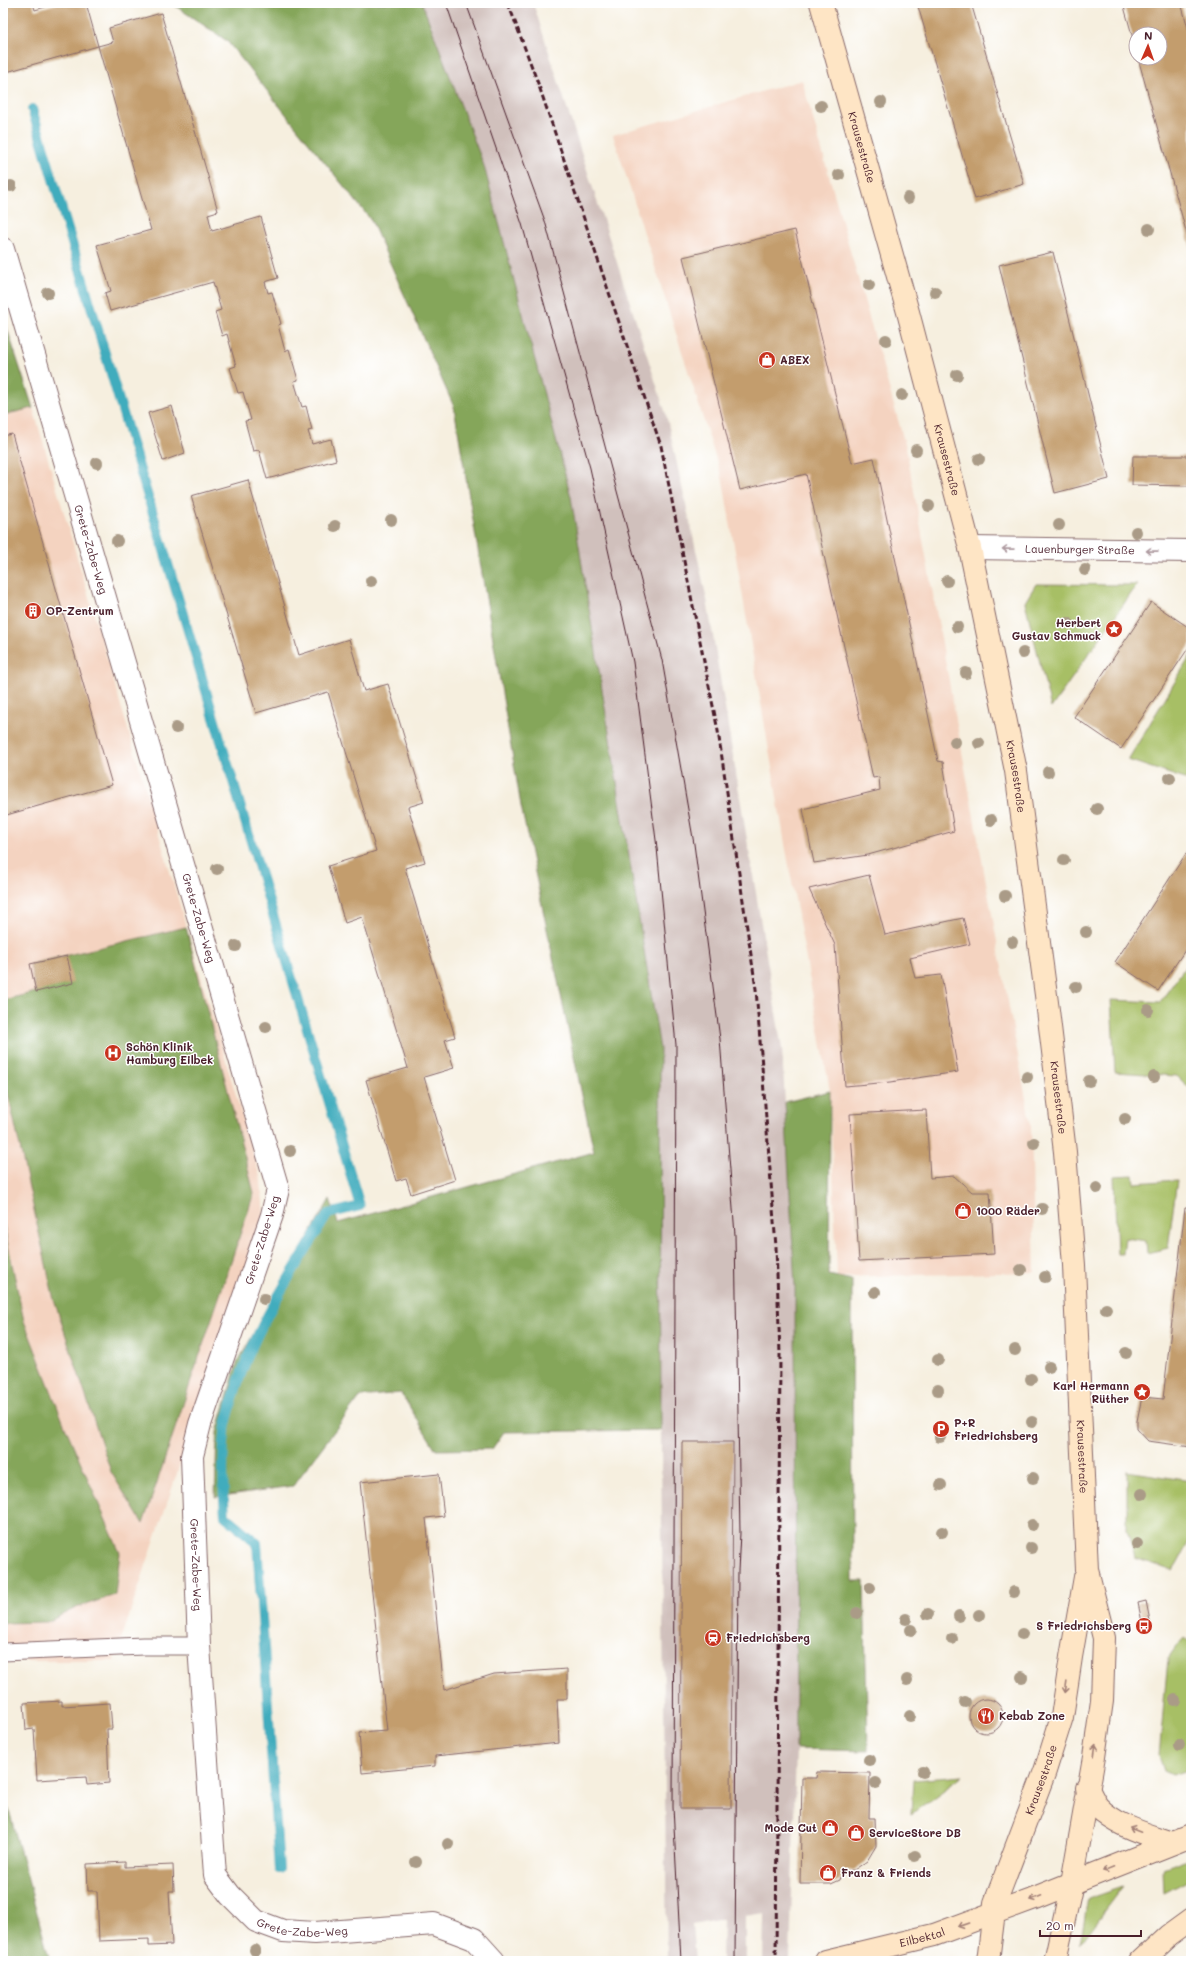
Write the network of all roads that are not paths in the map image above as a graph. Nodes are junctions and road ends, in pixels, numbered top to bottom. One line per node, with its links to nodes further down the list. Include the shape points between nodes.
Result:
1 (821, 3): 3 (main road, Krausestraße, via 908,312)
2 (3, 249): 6 (street, Grete-Zabe-Weg, via 278,1189 272,1215 200,1424 192,1456)
3 (970, 548): 4 (street, Lauenburger Straße, one-way to 3); 5 (main road, Krausestraße, via 1016,771 1064,1144 1077,1311)
4 (1191, 552)
5 (1087, 1570): 8 (main road, Krausestraße, one-way to 5, via 1102,1702 1104,1638); 11 (main road, Krausestraße, one-way to 11, via 1062,1717 1043,1778)
6 (199, 1646): 7 (lane); 14 (street, Grete-Zabe-Weg, via 216,1875 230,1895 256,1921 283,1931 315,1932 434,1924 474,1939)
7 (3, 1652)
8 (1088, 1788): 9 (main road, one-way to 8, via 1122,1825 1097,1806); 10 (main road, Krausestraße)
9 (1181, 1840): 10 (main road, Eilbektal, one-way to 10)
10 (1072, 1883): 11 (main road, Eilbektal, one-way to 11); 17 (main road, Krausestraße)
11 (992, 1915): 13 (main road, Eilbektal, one-way to 13, via 934,1935); 16 (main road, Krausestraße)
12 (1191, 1920): 18 (main road, via 1169,1935)
13 (849, 1959): 15 (main road, Eilbektal)
14 (494, 1961)
15 (826, 1961)
16 (988, 1961)
17 (1055, 1961)
18 (1141, 1961)

